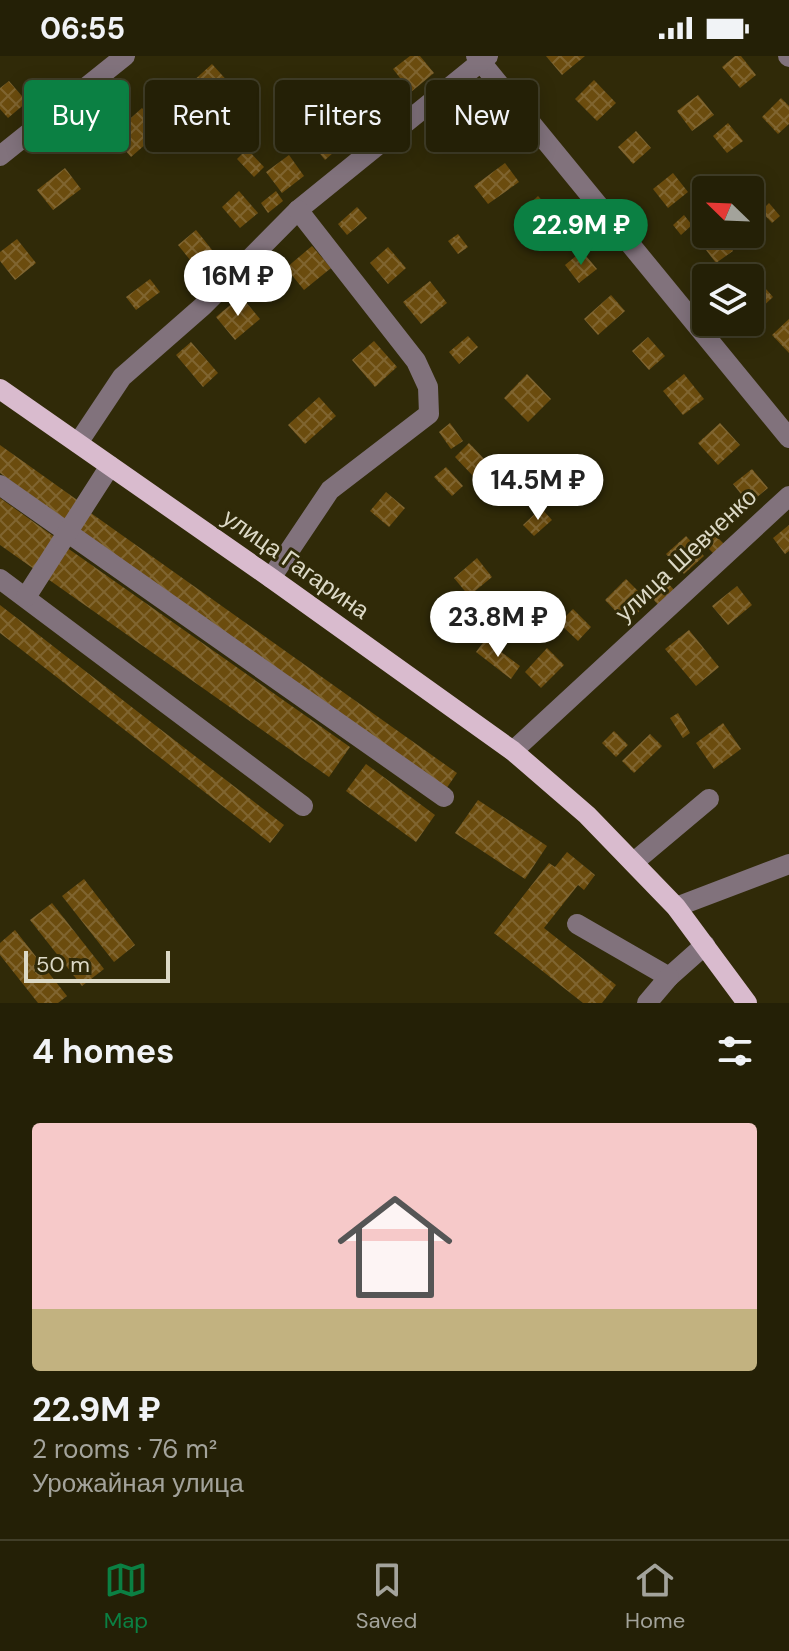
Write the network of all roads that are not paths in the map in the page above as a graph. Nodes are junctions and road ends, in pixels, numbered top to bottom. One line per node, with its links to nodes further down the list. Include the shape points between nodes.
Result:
1 (125, 56): 3 (street)
2 (481, 58): 4 (street); 6 (street)
3 (0, 156)
4 (298, 210): 7 (street, via 203,306 122,377); 12 (street, via 416,361 428,387 429,414 330,490)
5 (0, 389): 7 (main road, улица Гагарина)
6 (789, 438)
7 (78, 443): 8 (main road, улица Гагарина)
8 (110, 466): 11 (street); 12 (main road, улица Гагарина)
9 (0, 485): 11 (street)
10 (789, 496): 15 (street, улица Шевченко)
11 (67, 533): 14 (street); 16 (street)
12 (271, 578): 15 (main road, улица Гагарина)
13 (0, 579): 14 (street)
14 (26, 597): 18 (street)
15 (513, 751): 19 (main road, улица Гагарина)
16 (444, 797)
17 (709, 799): 19 (street)
18 (303, 806)
19 (634, 862): 21 (main road, улица Гагарина)
20 (789, 864): 21 (street)
21 (676, 907): 23 (main road, улица Гагарина)
22 (577, 924): 24 (street)
23 (705, 945): 24 (street); 26 (main road, улица Гагарина)
24 (669, 977): 25 (street)
25 (647, 1003)
26 (747, 1003)

